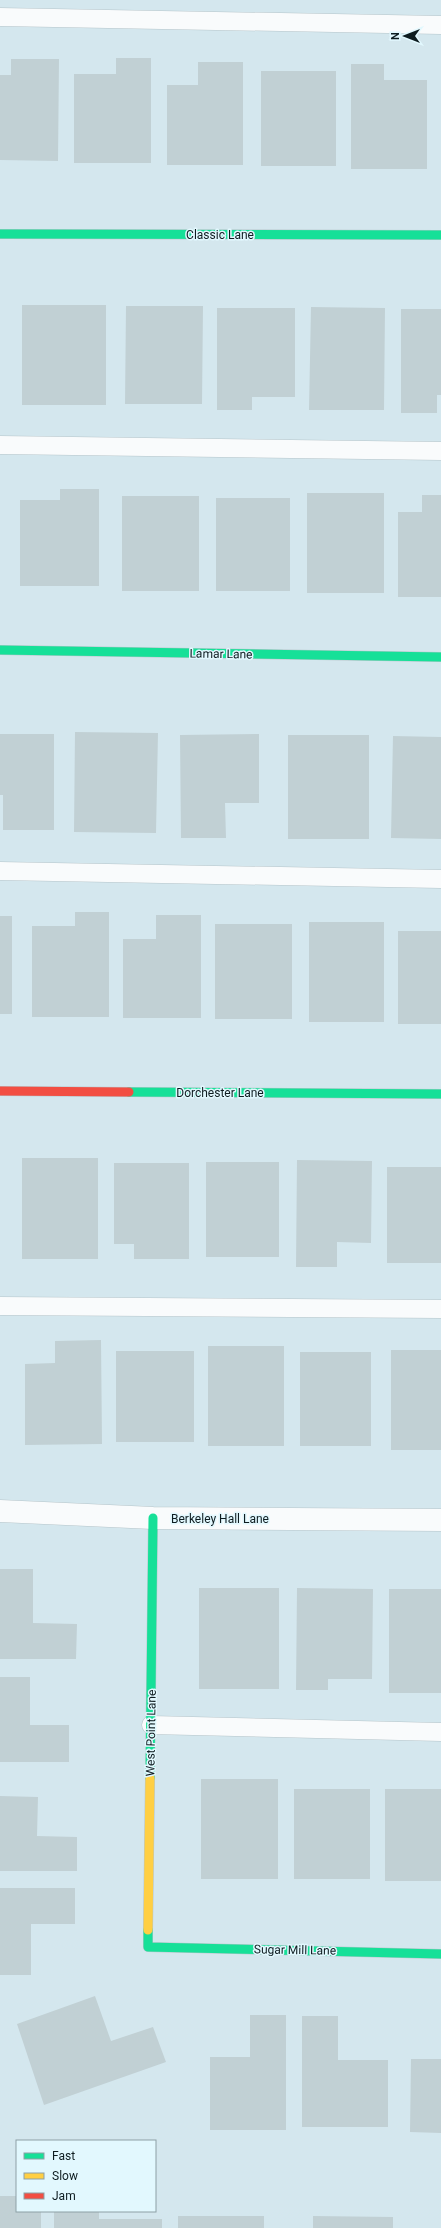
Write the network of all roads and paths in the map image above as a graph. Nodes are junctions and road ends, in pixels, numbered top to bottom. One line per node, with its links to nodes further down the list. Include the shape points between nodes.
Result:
1 (0, 17): 2 (lane)
2 (441, 25)
3 (0, 234): 4 (street, Classic Lane)
4 (441, 235)
5 (0, 445): 6 (lane)
6 (441, 451)
7 (0, 650): 8 (street, Lamar Lane)
8 (441, 657)
9 (0, 871): 10 (lane)
10 (441, 879)
11 (0, 1091): 12 (street, Dorchester Lane)
12 (441, 1094)
13 (0, 1306): 14 (lane)
14 (441, 1309)
15 (0, 1511): 16 (street, Berkeley Hall Lane)
16 (153, 1518): 17 (street, Berkeley Hall Lane); 18 (street, West Point Lane)
17 (441, 1520)
18 (151, 1725): 19 (lane); 20 (street, West Point Lane)
19 (441, 1732)
20 (148, 1947): 21 (street, Sugar Mill Lane)
21 (441, 1954)

